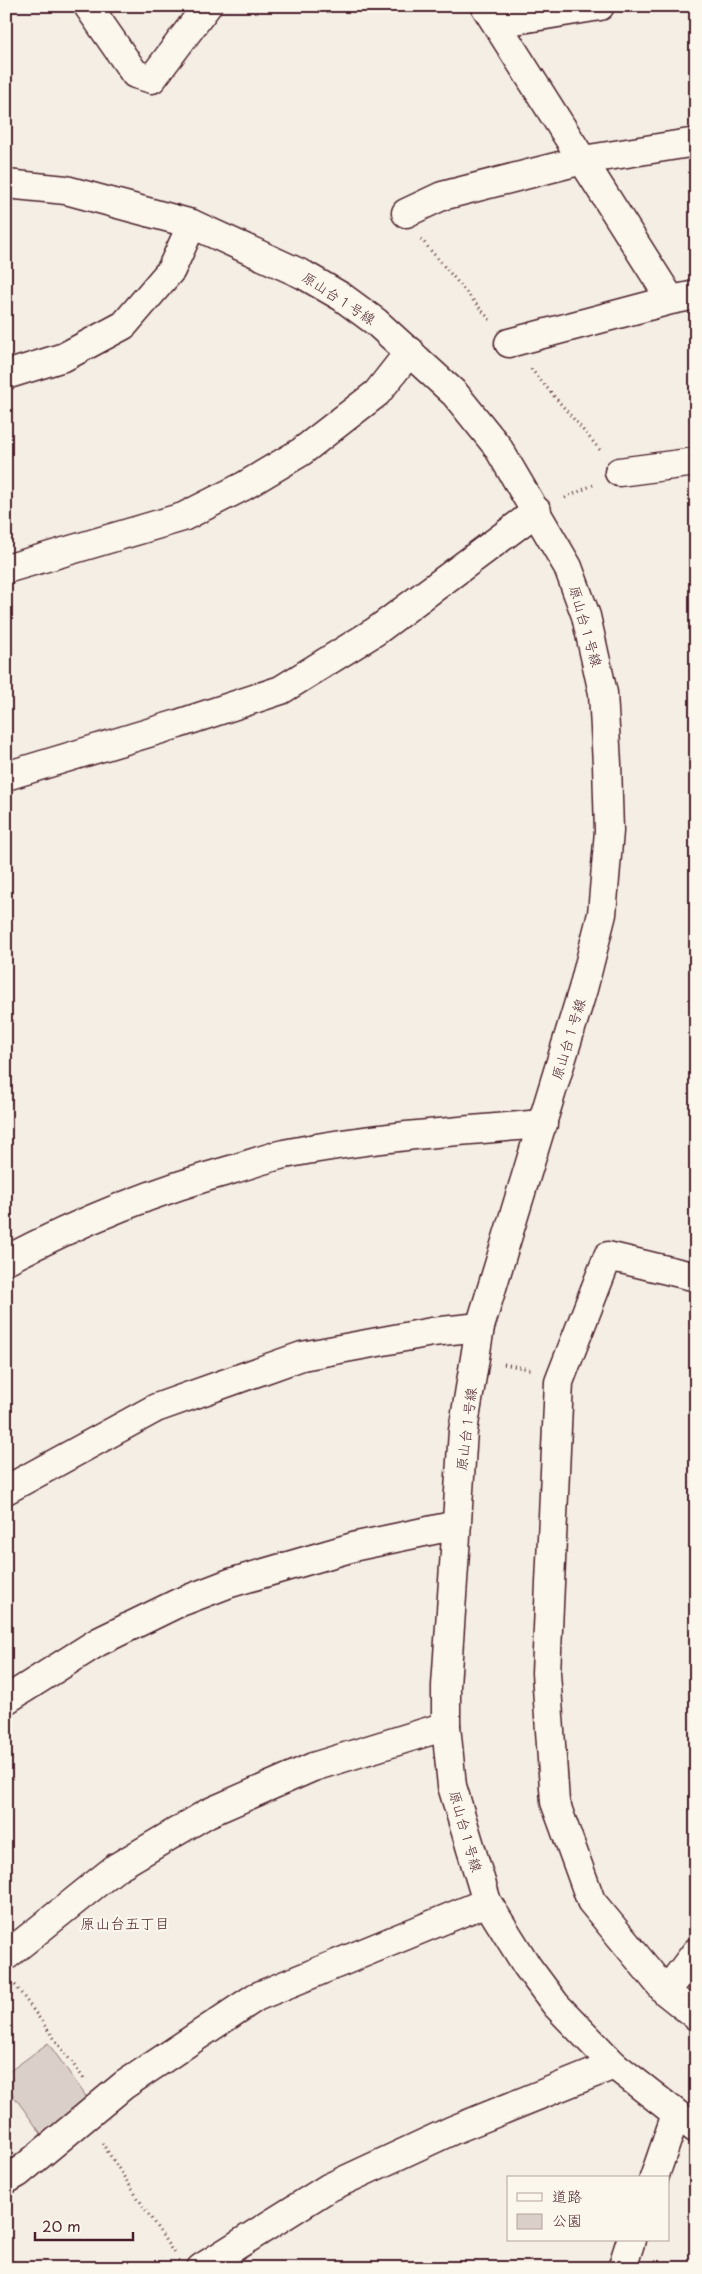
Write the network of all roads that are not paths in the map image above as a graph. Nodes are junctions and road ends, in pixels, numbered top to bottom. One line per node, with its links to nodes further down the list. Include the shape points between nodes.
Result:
1 (88, 6): 2 (street, via 135,74 152,79)
2 (207, 6)
3 (600, 6): 4 (street)
4 (491, 14): 6 (street)
5 (696, 142): 6 (street)
6 (584, 160): 8 (street, via 442,196); 10 (street)
7 (6, 184): 9 (street, 原山台１号線, via 66,190)
8 (406, 213)
9 (192, 224): 12 (street, 原山台１号線, via 304,275 376,322); 13 (street, via 171,270 124,325 64,357)
10 (684, 298): 11 (street)
11 (509, 343)
12 (410, 351): 16 (street, 原山台１号線, via 455,394 497,446); 17 (street, via 377,393 301,452 244,486 183,517)
13 (6, 374)
14 (696, 462): 15 (street)
15 (619, 472)
16 (537, 511): 18 (street, via 376,631 281,690); 19 (street, 原山台１号線, via 568,567 588,626 603,693 608,831 602,914)
17 (6, 569)
18 (6, 776)
19 (543, 1124): 20 (street, via 387,1137 284,1154 148,1196 68,1228); 22 (street, 原山台１号線)
20 (6, 1260)
21 (696, 1277): 30 (street, via 608,1256 558,1382 547,1663 555,1802 591,1901)
22 (480, 1327): 23 (street, via 432,1332 302,1356 156,1408); 24 (street, 原山台１号線, via 463,1431)
23 (6, 1490)
24 (457, 1525): 25 (street, via 357,1546 230,1583 178,1603 98,1642); 26 (street, 原山台１号線)
25 (6, 1700)
26 (446, 1726): 27 (street, 原山台１号線, via 452,1786); 29 (street, via 313,1767 208,1814 116,1867)
27 (487, 1902): 32 (street, 原山台１号線, via 556,2005); 35 (street, via 256,1997 124,2085)
28 (696, 1952): 30 (street)
29 (9, 1969)
30 (666, 1992): 31 (street)
31 (696, 2016)
32 (614, 2065): 33 (street, 原山台１号線); 37 (street, via 453,2130 328,2188)
33 (686, 2122): 34 (street)
34 (655, 2176)
35 (6, 2180)
36 (630, 2242): 38 (street)
37 (190, 2264)
38 (622, 2268)

